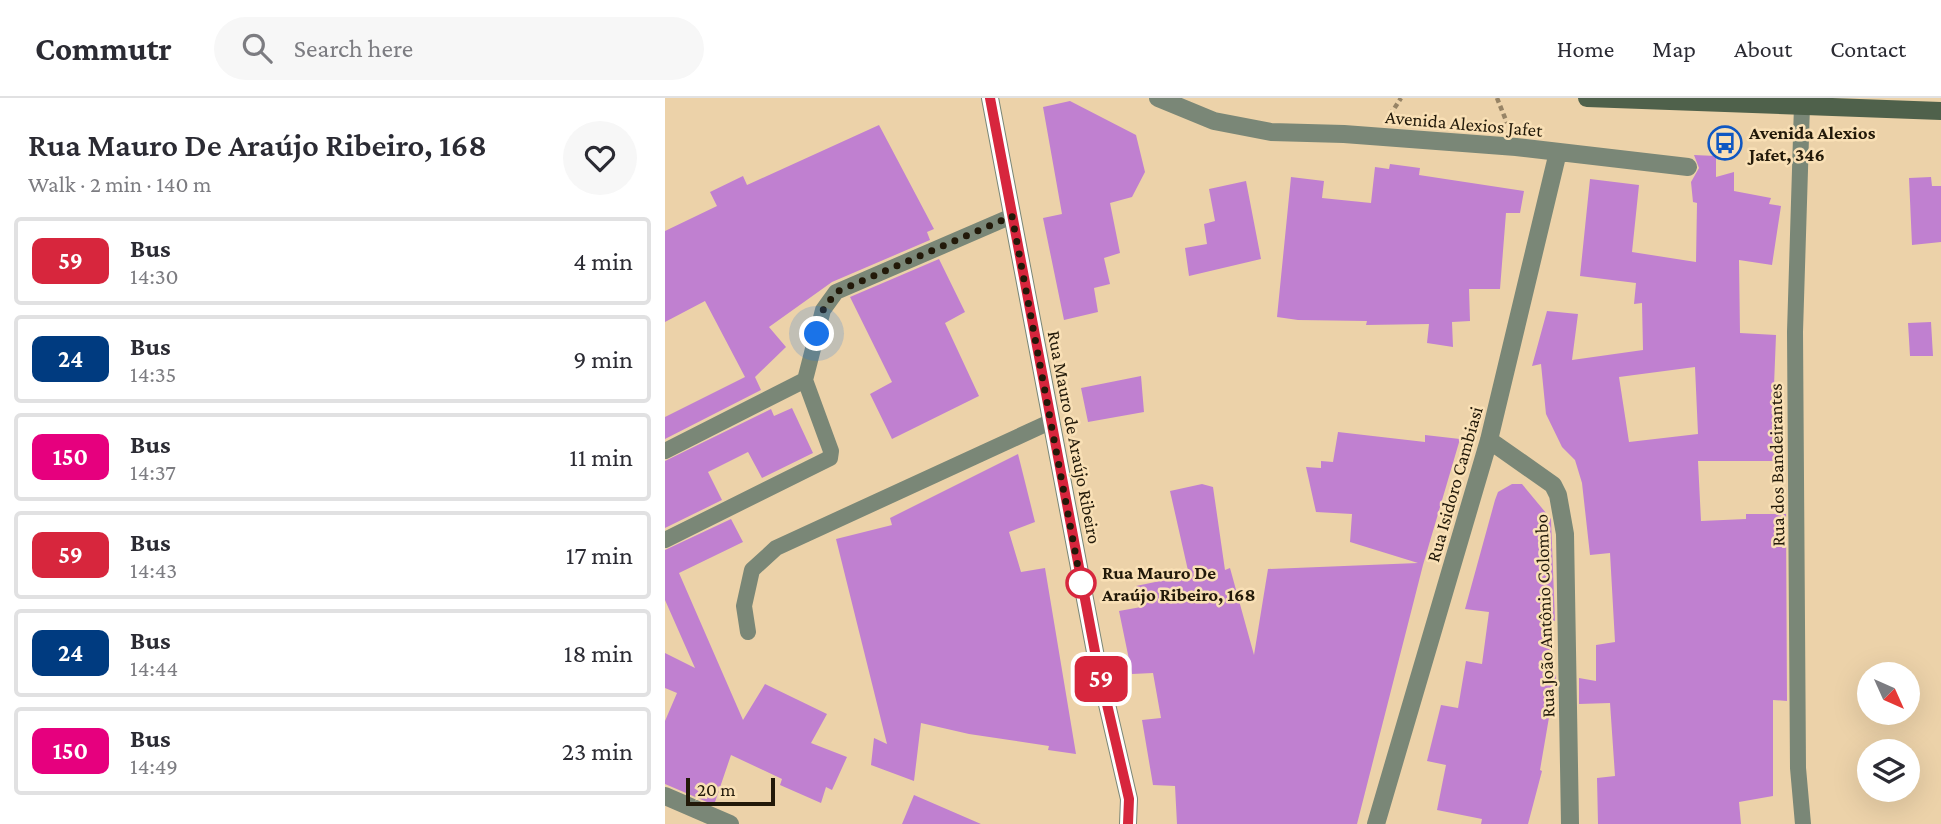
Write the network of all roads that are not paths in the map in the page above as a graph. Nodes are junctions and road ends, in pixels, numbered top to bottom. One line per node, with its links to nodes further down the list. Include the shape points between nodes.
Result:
1 (990, 98): 8 (street, Rua Mauro de Araújo Ribeiro)
2 (1158, 98): 6 (street, Avenida Alexios Jafet, via 1242,128)
3 (1587, 98): 4 (main road)
4 (1802, 105): 5 (main road); 20 (lane, Rua dos Bandeirantes, via 1795,332 1798,768)
5 (1941, 111)
6 (1558, 152): 7 (street, Avenida Alexios Jafet); 11 (street, Rua Isidoro Cambiasi)
7 (1688, 167)
8 (1012, 216): 9 (lane, via 836,292 823,310); 10 (street, Rua Mauro de Araújo Ribeiro)
9 (805, 380): 12 (lane); 13 (lane, via 830,458)
10 (1050, 422): 14 (lane, via 776,548 752,570 744,606); 17 (street, Rua Mauro de Araújo Ribeiro, via 1129,799)
11 (1489, 440): 18 (street, Rua Isidoro Cambiasi); 19 (street, Rua João Antônio Colombo, via 1546,478 1558,495 1565,534)
12 (665, 451)
13 (665, 540)
14 (748, 632)
15 (665, 796): 16 (street)
16 (730, 824)
17 (1128, 824)
18 (1377, 824)
19 (1570, 824)
20 (1803, 824)

